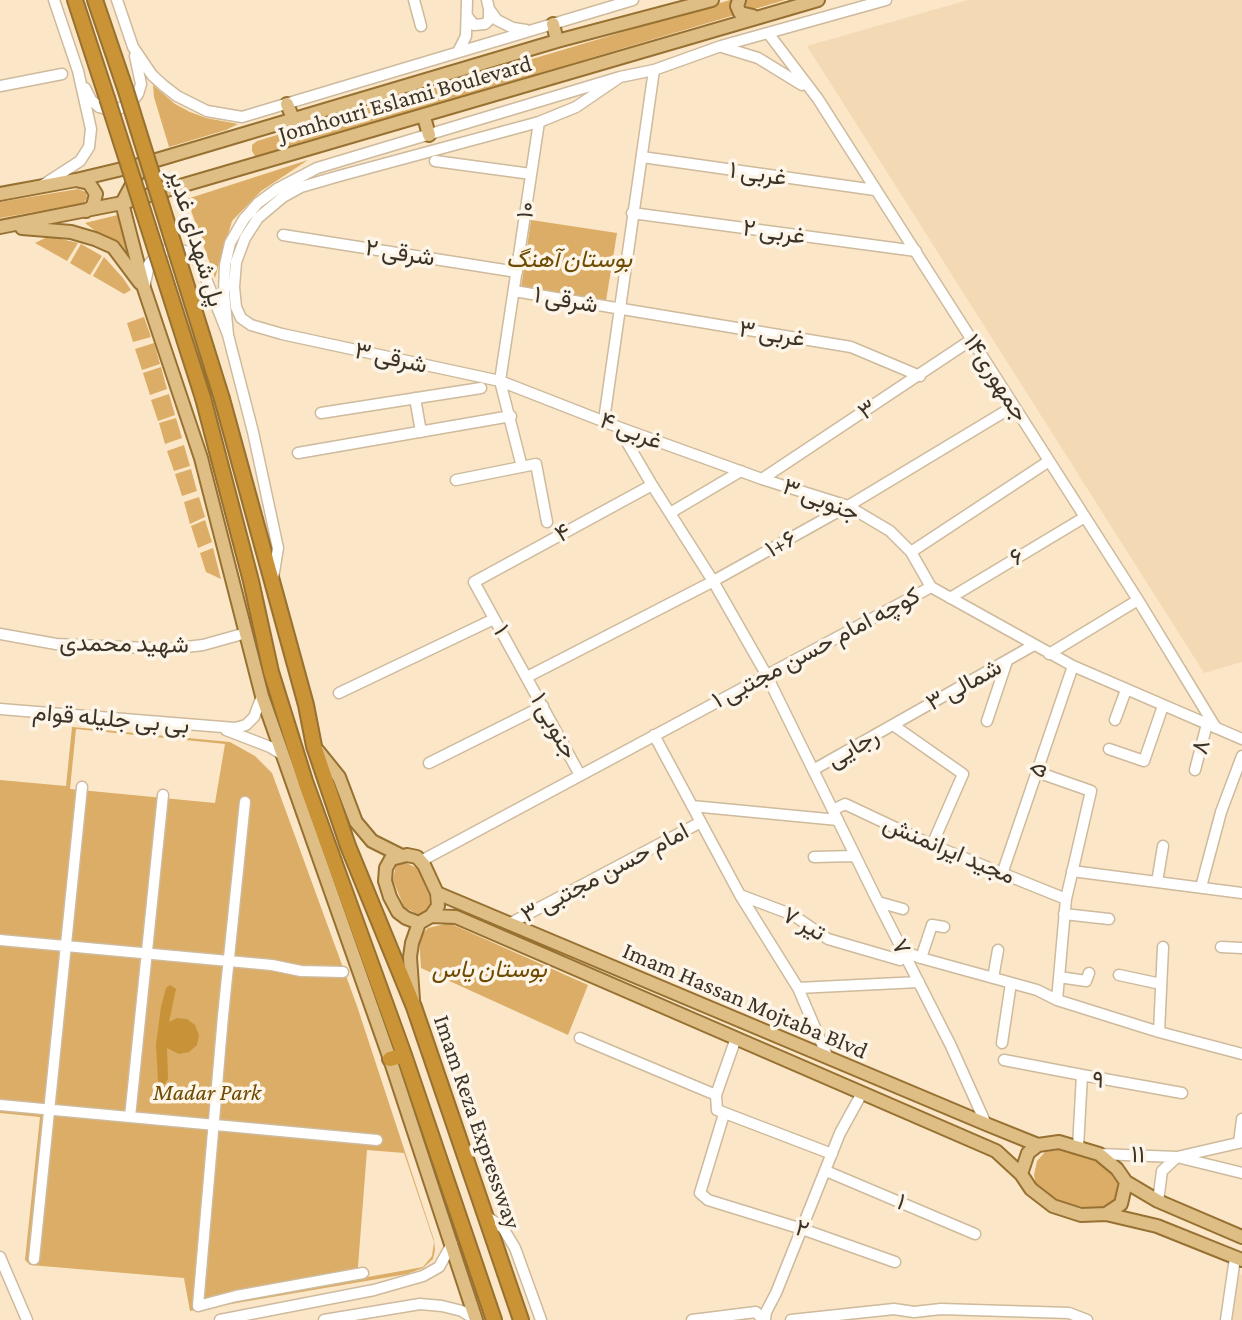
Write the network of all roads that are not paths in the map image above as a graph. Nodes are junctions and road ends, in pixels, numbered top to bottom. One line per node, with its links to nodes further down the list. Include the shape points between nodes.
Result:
1 (54, 0): 24 (street)
2 (75, 0): 76 (highway, پل شهدای غدیر, bridge, via 203,398)
3 (95, 0): 77 (highway, پل شهدای غدیر, bridge, via 222,399)
4 (117, 0): 21 (street)
5 (414, 0): 16 (street)
6 (467, 0): 13 (street)
7 (633, 0): 15 (street)
8 (712, 0): 19 (main road, Jomhouri Eslami Boulevard)
9 (739, 0): 14 (main road, via 740,13)
10 (818, 0): 14 (main road, Jomhouri Eslami Boulevard)
11 (886, 0): 18 (street)
12 (488, 5): 13 (street, via 485,24 474,25); 17 (street, via 497,20)
13 (467, 16): 22 (street, via 466,36)
14 (758, 16): 30 (main road, Jomhouri Eslami Boulevard)
15 (553, 24): 17 (street); 19 (main road)
16 (421, 26)
17 (530, 31): 22 (street)
18 (768, 33): 20 (street); 28 (street, جمهوری۱۴)
19 (557, 41): 31 (main road, Jomhouri Eslami Boulevard)
20 (722, 46): 23 (street); 28 (street, via 773,66)
21 (133, 47): 24 (street, via 141,83 131,103 121,108 99,107); 29 (street, via 164,86 207,111 242,117)
22 (458, 52): 29 (street)
23 (654, 70): 26 (street); 34 (street)
24 (78, 71): 39 (street, via 90,129 89,147 80,161)
25 (62, 74): 27 (street)
26 (620, 78): 32 (street, via 576,107); 33 (street)
27 (0, 86)
28 (818, 99): 40 (street, جمهوری۱۴)
29 (287, 104): 31 (main road)
30 (424, 117): 33 (main road); 42 (main road, Jomhouri Eslami Boulevard)
31 (294, 121): 36 (main road, Jomhouri Eslami Boulevard)
32 (539, 122): 37 (street, ۱۰); 55 (street, ۳ شرقی, via 301,187 258,218 236,262 236,307 251,325)
33 (429, 135): 52 (street, via 317,168 258,202 230,243 225,265)
34 (642, 158): 40 (street, ۱ غربی); 44 (street)
35 (435, 161): 37 (street)
36 (143, 164): 38 (main road, Jomhouri Eslami Boulevard); 42 (main road)
37 (531, 174): 48 (street, ۱۰)
38 (76, 180): 39 (main road, Jomhouri Eslami Boulevard); 43 (main road, via 89,183 96,194 93,206)
39 (40, 187): 41 (main road, Jomhouri Eslami Boulevard)
40 (875, 190): 47 (street, جمهوری۱۴)
41 (0, 194)
42 (122, 203): 43 (main road, Jomhouri Eslami Boulevard); 49 (main road)
43 (82, 213): 45 (main road, Jomhouri Eslami Boulevard)
44 (632, 213): 47 (street, ۲ غربی); 51 (street)
45 (0, 227): 49 (main road, via 71,232 95,239 113,247)
46 (283, 234): 48 (street, ۲ شرقی)
47 (916, 251): 53 (street, جمهوری۱۴)
48 (517, 272): 50 (street, ۱۰)
49 (145, 288): 52 (street, via 149,264 157,255 178,249 190,253 203,271); 84 (main road, via 201,458)
50 (514, 291): 51 (street, شرقی ۱); 55 (street, ۱۰)
51 (619, 309): 54 (street, ۳ غربی, via 851,347); 61 (street)
52 (228, 335): 77 (street, via 278,548)
53 (971, 340): 54 (street, ۳); 58 (street, جمهوری۱۴)
54 (919, 376): 68 (street, ۳)
55 (500, 381): 60 (street); 61 (street, ۴ غربی)
56 (481, 388): 57 (street)
57 (415, 398): 59 (street); 63 (street)
58 (1014, 405): 65 (street, جمهوری۱۴); 71 (street)
59 (321, 413)
60 (511, 416): 63 (street); 66 (street)
61 (604, 420): 62 (street, ۴ غربی)
62 (618, 427): 67 (street, ۴ غربی); 70 (street, ۷)
63 (421, 432): 64 (street)
64 (298, 453)
65 (1049, 461): 73 (street, جمهوری۱۴); 75 (street)
66 (522, 467): 69 (street); 74 (street, via 536,464)
67 (741, 471): 68 (street, ۴ غربی); 72 (street)
68 (762, 479): 71 (street, ۳ جنوبی)
69 (456, 480)
70 (652, 485): 72 (street, ۷); 79 (street, ۴)
71 (848, 506): 75 (street, ۳ جنوبی, via 890,531); 78 (street, ۱+۶)
72 (670, 513): 78 (street, ۷)
73 (1085, 517): 81 (street, ۶); 82 (street, جمهوری۱۴)
74 (547, 522)
75 (911, 552): 80 (street, ۳ جنوبی)
76 (251, 581): 114 (highway, Imam Reza Expressway, via 271,672)
77 (273, 581): 105 (highway, Imam Reza Expressway)
78 (713, 581): 90 (street, ۷); 91 (street)
79 (474, 582): 83 (street, ۱‍)
80 (931, 587): 81 (street, کوچه امام حسن مجتبی ۱); 90 (street, کوچه امام حسن مجتبی ۱)
81 (950, 598): 86 (street, کوچه امام حسن مجتبی ۱)
82 (1138, 600): 87 (street); 101 (street, جمهوری۱۴)
83 (494, 619): 91 (street, ۱‍); 93 (street)
84 (246, 633): 85 (street, شهید محمدی, via 170,649 56,644); 94 (main road)
85 (0, 634)
86 (1034, 645): 87 (street, کوچه امام حسن مجتبی ۱); 88 (street, ۳ شمالی)
87 (1049, 654): 89 (street, کوچه امام حسن مجتبی ۱)
88 (1007, 661): 99 (street); 100 (street, ۳ شمالی)
89 (1073, 666): 92 (street, کوچه امام حسن مجتبی ۱); 112 (street, ۵)
90 (766, 674): 103 (street, کوچه امام حسن مجتبی ۱); 110 (street, ۷)
91 (527, 677): 95 (street, ۱ جنوبی)
92 (1126, 690): 96 (street, کوچه امام حسن مجتبی ۱); 98 (street)
93 (339, 692)
94 (262, 696): 102 (street, via 246,724); 107 (main road)
95 (543, 706): 109 (street); 113 (street, ۱ جنوبی)
96 (1163, 706): 101 (street, کوچه امام حسن مجتبی ۱); 106 (street, via 1144,761)
97 (0, 709): 102 (street, بی بی جلیله قوام)
98 (1115, 720)
99 (986, 721)
100 (893, 725): 110 (street, رجایی); 121 (street, via 963,775)
101 (1212, 726): 104 (street, کوچه امام حسن مجتبی ۱); 111 (street, ۸)
102 (223, 729): 107 (street)
103 (654, 735): 113 (street, کوچه امام حسن مجتبی ۱); 118 (street)
104 (1242, 739)
105 (314, 746): 123 (main road, via 339,777 356,822 372,841); 165 (highway, Imam Reza Expressway, via 348,846)
106 (1109, 749)
107 (283, 755): 114 (main road); 171 (main road)
108 (1242, 756): 130 (street)
109 (429, 763)
110 (814, 770): 119 (street, ۷)
111 (1195, 770)
112 (1037, 772): 127 (street, via 1091,791); 128 (street, ۵)
113 (580, 775): 126 (street, کوچه امام حسن مجتبی ۱)
114 (305, 781): 171 (highway, Imam Reza Expressway)
115 (82, 787): 146 (street)
116 (163, 795): 152 (street)
117 (245, 802): 154 (street)
118 (692, 806): 119 (street); 120 (street)
119 (835, 815): 121 (street, مجید ایرانمنش, via 845,804); 124 (street, ۷)
120 (701, 822): 133 (street); 143 (street, امام حسن مجتبی ۳)
121 (932, 845): 128 (street, مجید ایرانمنش)
122 (1163, 846): 129 (street)
123 (402, 856): 126 (main road); 142 (main road, via 391,859 385,881 398,912)
124 (855, 856): 125 (street); 135 (street, ۷)
125 (814, 857)
126 (421, 861): 132 (main road)
127 (1072, 871): 129 (street); 134 (street)
128 (1002, 874): 134 (street, مجید ایرانمنش)
129 (1157, 882): 130 (street)
130 (1201, 887): 131 (street)
131 (1242, 892)
132 (437, 893): 136 (main road, Imam Hassan Mojtaba Blvd); 139 (main road, via 438,906)
133 (740, 895): 151 (street, ۷ تیر, via 793,915 828,939 900,960); 163 (street)
134 (1066, 899): 138 (street)
135 (878, 902): 137 (street); 151 (street, ۷)
136 (461, 904): 140 (main road, via 443,905 445,913); 143 (main road, Imam Hassan Mojtaba Blvd)
137 (903, 909)
138 (1064, 914): 141 (street); 158 (street)
139 (431, 916): 140 (main road, Imam Hassan Mojtaba Blvd); 142 (main road)
140 (456, 917): 168 (main road, Imam Hassan Mojtaba Blvd)
141 (1109, 919)
142 (419, 923): 165 (main road, via 410,957)
143 (509, 924): 172 (main road, Imam Hassan Mojtaba Blvd)
144 (944, 927): 153 (street, via 932,925)
145 (0, 940): 146 (street)
146 (65, 946): 152 (street); 179 (street)
147 (1163, 947): 162 (street)
148 (1221, 947): 149 (street)
149 (1242, 948)
150 (998, 950): 159 (street)
151 (903, 951): 153 (street); 160 (street, ۷)
152 (147, 953): 154 (street); 181 (street)
153 (921, 958): 159 (street)
154 (229, 961): 155 (street); 184 (street)
155 (343, 972)
156 (1089, 973): 158 (street, via 1086,981)
157 (1119, 975): 162 (street)
158 (1059, 977): 164 (street)
159 (993, 978): 161 (street)
160 (919, 982): 163 (street); 183 (street, ۷)
161 (1011, 983): 164 (street); 169 (street)
162 (1161, 984): 166 (street)
163 (798, 988): 172 (street)
164 (1057, 1000): 166 (street)
165 (414, 1007): 198 (highway, Imam Reza Expressway)
166 (1159, 1032): 170 (street)
167 (580, 1038): 177 (street)
168 (736, 1038): 175 (main road, Imam Hassan Mojtaba Blvd); 177 (street)
169 (1002, 1043)
170 (1242, 1054)
171 (397, 1057): 202 (main road); 215 (highway, Imam Reza Expressway)
172 (828, 1058): 183 (main road, Imam Hassan Mojtaba Blvd)
173 (1004, 1060): 174 (street)
174 (1082, 1075): 176 (street, ۹); 188 (street, ۹)
175 (862, 1093): 189 (street); 194 (main road, Imam Hassan Mojtaba Blvd, via 996,1152)
176 (1182, 1093)
177 (716, 1095): 180 (street, via 718,1110)
178 (0, 1105): 179 (street)
179 (49, 1110): 181 (street); 204 (street)
180 (724, 1114): 189 (street); 199 (street, ۲, via 700,1193 708,1200)
181 (130, 1117): 184 (street)
182 (1242, 1119): 186 (street)
183 (986, 1124): 187 (main road, Imam Hassan Mojtaba Blvd)
184 (215, 1125): 185 (street); 207 (street, via 198,1306)
185 (377, 1140)
186 (1241, 1142): 191 (street, ۱۱)
187 (1038, 1144): 188 (main road, via 1059,1142); 194 (main road, via 1028,1153)
188 (1078, 1147): 190 (main road)
189 (832, 1154): 192 (street)
190 (1099, 1154): 191 (street, ۱۱); 195 (main road)
191 (1177, 1157): 193 (street); 196 (street, ۱۱, via 1162,1171)
192 (826, 1171): 199 (street); 200 (street, ۱)
193 (1242, 1173)
194 (1021, 1174): 197 (main road, via 1031,1189 1053,1206 1081,1215)
195 (1126, 1182): 196 (main road); 197 (main road, via 1121,1204)
196 (1158, 1201): 201 (main road)
197 (1106, 1214): 205 (main road, via 1157,1226)
198 (485, 1216): 216 (highway, Imam Reza Expressway); 217 (street, via 503,1228 515,1248)
199 (802, 1229): 206 (street, ۲); 219 (street)
200 (975, 1234)
201 (1242, 1237)
202 (452, 1244): 208 (street, via 439,1266 423,1276); 214 (main road)
203 (0, 1257): 211 (street)
204 (33, 1259)
205 (1239, 1259): 222 (street)
206 (895, 1262)
207 (363, 1273)
208 (374, 1290): 209 (street); 212 (street)
209 (378, 1311): 213 (street); 214 (street, via 420,1304 442,1306)
210 (915, 1316): 220 (street, via 894,1309); 221 (street, via 941,1309 1069,1313)
211 (27, 1320)
212 (220, 1320)
213 (324, 1320)
214 (476, 1320)
215 (494, 1320)
216 (521, 1320)
217 (541, 1320)
218 (692, 1320): 219 (street, via 756,1312)
219 (764, 1320)
220 (791, 1320)
221 (1087, 1320)
222 (1226, 1320)

